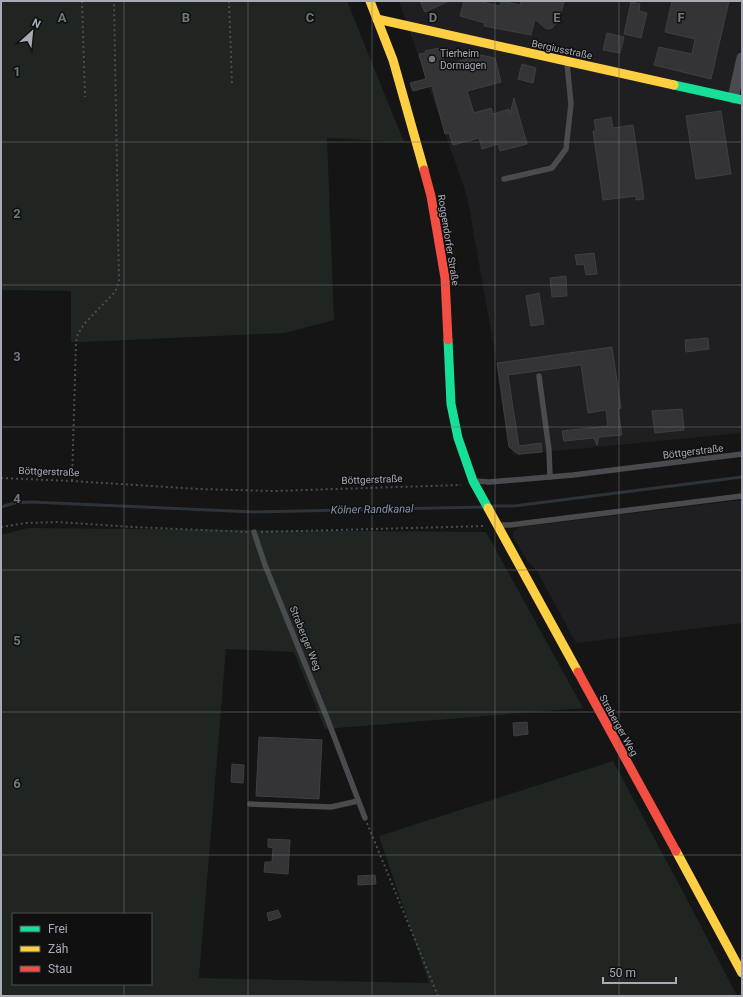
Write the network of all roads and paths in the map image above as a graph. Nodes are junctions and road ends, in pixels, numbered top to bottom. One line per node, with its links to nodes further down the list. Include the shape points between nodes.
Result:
1 (82, 1): 9 (path)
2 (114, 1): 16 (path, via 119,282 115,292 84,324 76,342)
3 (229, 1): 8 (path)
4 (370, 1): 5 (main road, Roggendorfer Straße)
5 (377, 19): 7 (main road, Bergiusstraße); 17 (main road, Roggendorfer Straße, via 393,60 431,196 445,278 451,404 458,438)
6 (742, 58): 10 (street)
7 (566, 61): 10 (main road, Bergiusstraße); 11 (lane, via 571,104 566,149 552,168)
8 (232, 84)
9 (86, 97)
10 (737, 99)
11 (504, 179)
12 (540, 376): 15 (lane)
13 (742, 454): 15 (lane, Böttgerstraße)
14 (1, 478): 16 (path, Böttgerstraße)
15 (550, 478): 17 (lane, Böttgerstraße)
16 (72, 480): 17 (path, Böttgerstraße, via 199,489 274,491)
17 (474, 484): 19 (main road, Straberger Weg)
18 (742, 496): 19 (lane, via 517,524)
19 (496, 523): 24 (main road, Straberger Weg)
20 (254, 532): 21 (lane, Straberger Weg)
21 (358, 801): 22 (lane, via 331,807); 23 (lane, Straberger Weg)
22 (250, 804)
23 (365, 818): 25 (path)
24 (742, 974)
25 (438, 996)

